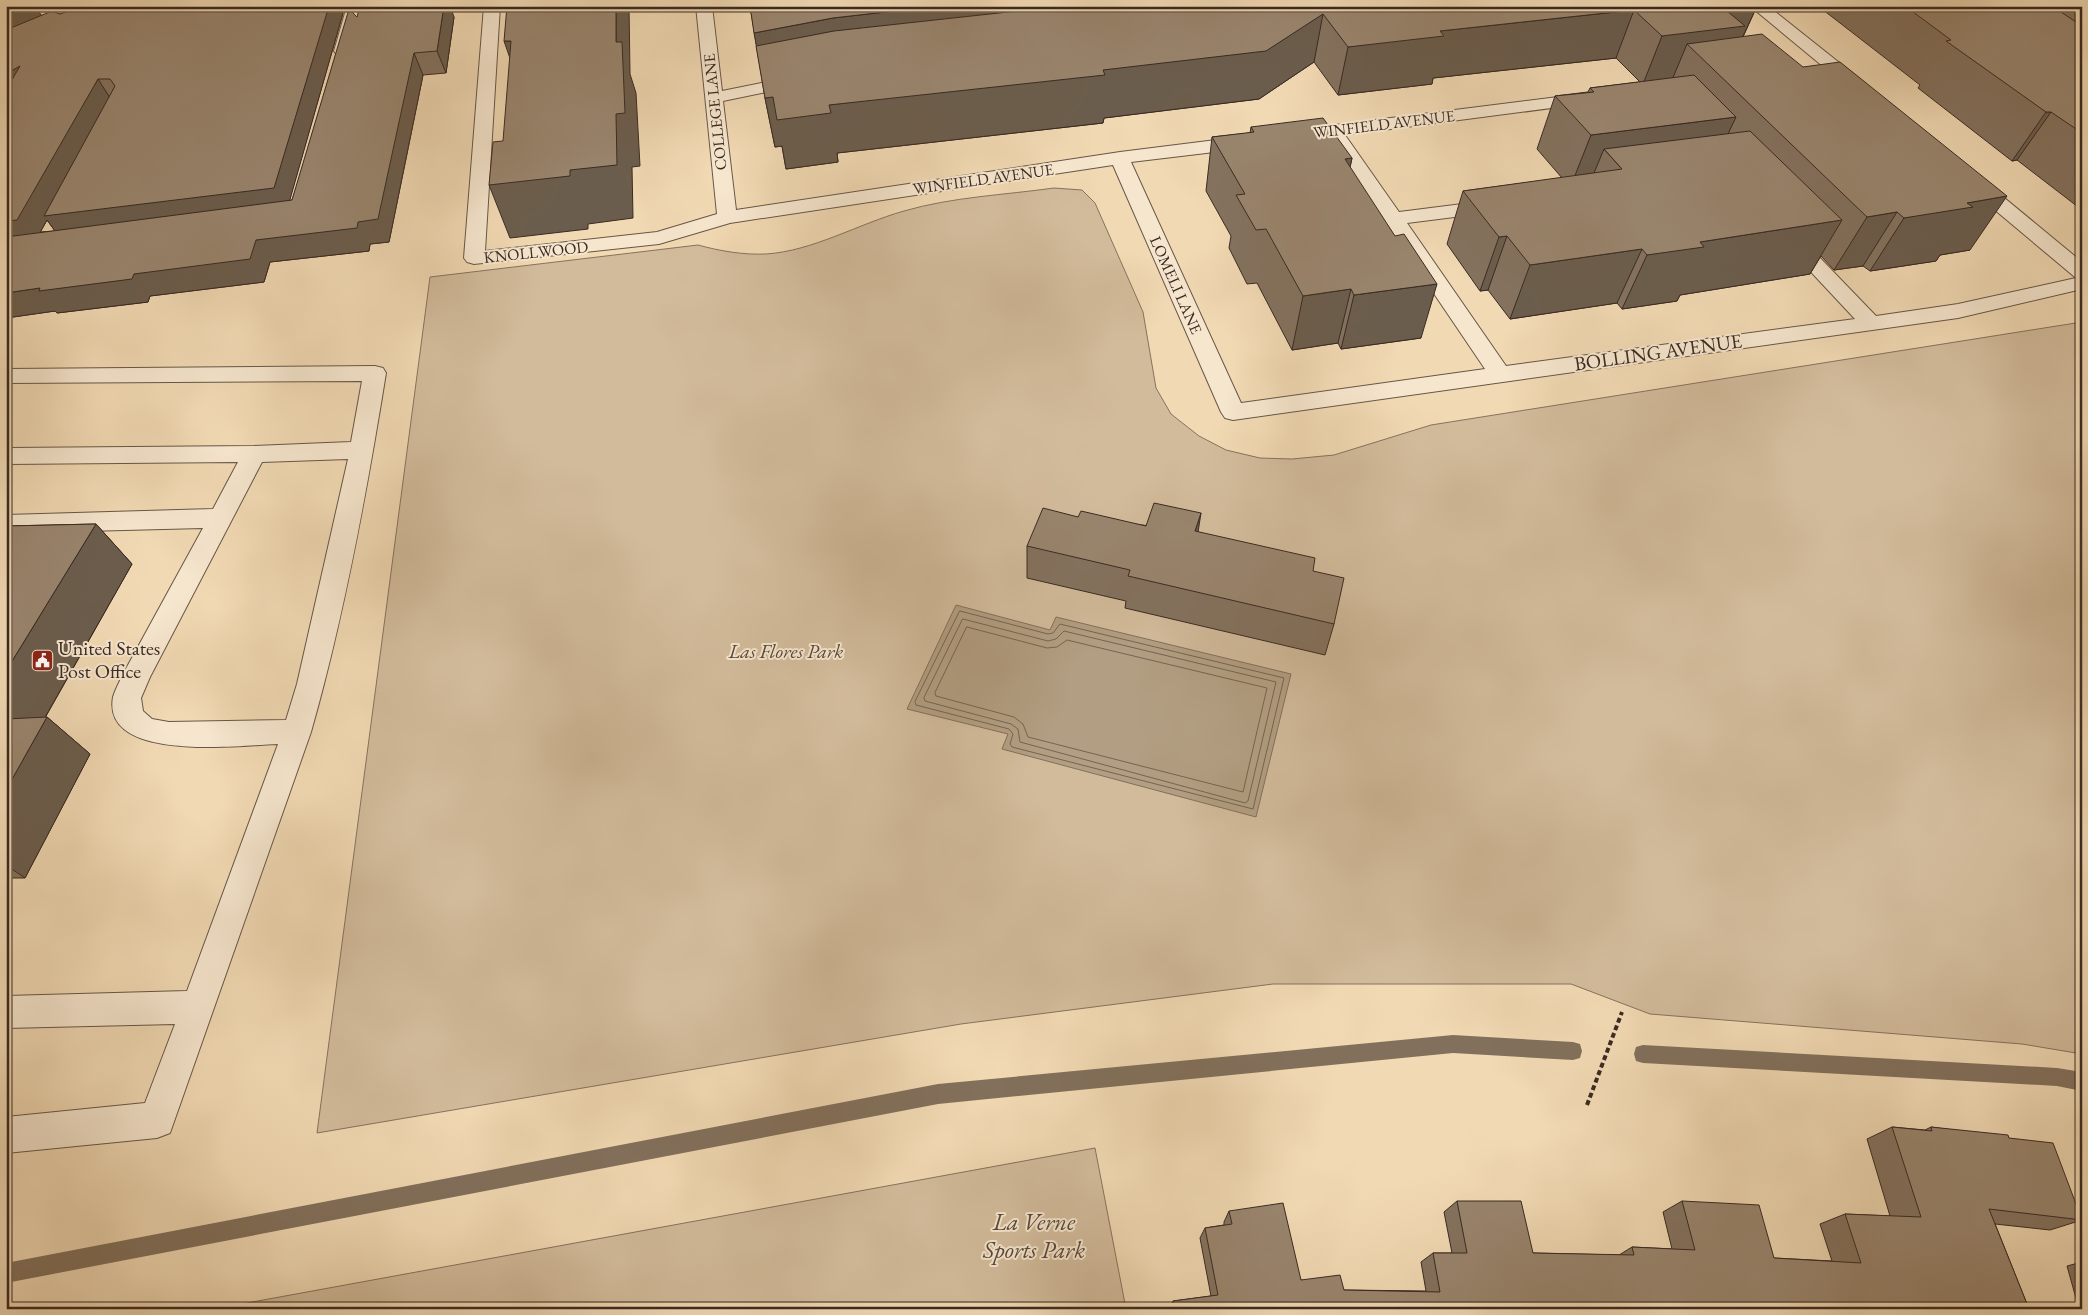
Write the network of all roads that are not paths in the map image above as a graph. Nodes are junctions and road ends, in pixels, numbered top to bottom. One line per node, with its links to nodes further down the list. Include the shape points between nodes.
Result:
1 (355, 6): 7 (street)
2 (492, 6): 16 (street, KNOLLWOOD, via 474,258 659,238)
3 (704, 6): 10 (street, COLLEGE LANE)
4 (1758, 6): 5 (street)
5 (1834, 66): 6 (street); 11 (street)
6 (1805, 70)
7 (337, 73)
8 (821, 76): 10 (street)
9 (1608, 95): 12 (street, WINFIELD AVENUE)
10 (714, 98): 16 (street, COLLEGE LANE)
11 (1872, 98)
12 (1333, 131): 13 (street, WINFIELD AVENUE); 17 (street)
13 (1120, 158): 16 (street, WINFIELD AVENUE); 24 (street, LOMELI LANE)
14 (1962, 173): 19 (street)
15 (1509, 204): 17 (street)
16 (727, 217)
17 (1394, 219): 22 (street)
18 (1778, 224): 21 (street)
19 (2082, 273)
20 (2082, 282): 21 (street, BOLLING AVENUE, via 1958,311)
21 (1871, 323): 22 (street, BOLLING AVENUE)
22 (1500, 374): 24 (street, BOLLING AVENUE)
23 (6, 376): 25 (street, via 375,373)
24 (1233, 412)
25 (362, 450): 26 (street); 30 (street, via 311,684)
26 (254, 454): 27 (street); 28 (street)
27 (6, 456)
28 (221, 518): 29 (street); 30 (street, via 136,676 127,698 129,716 144,729 170,734)
29 (6, 524)
30 (297, 732): 31 (street)
31 (197, 1007): 32 (street); 33 (street, via 156,1120)
32 (6, 1012)
33 (6, 1135)

